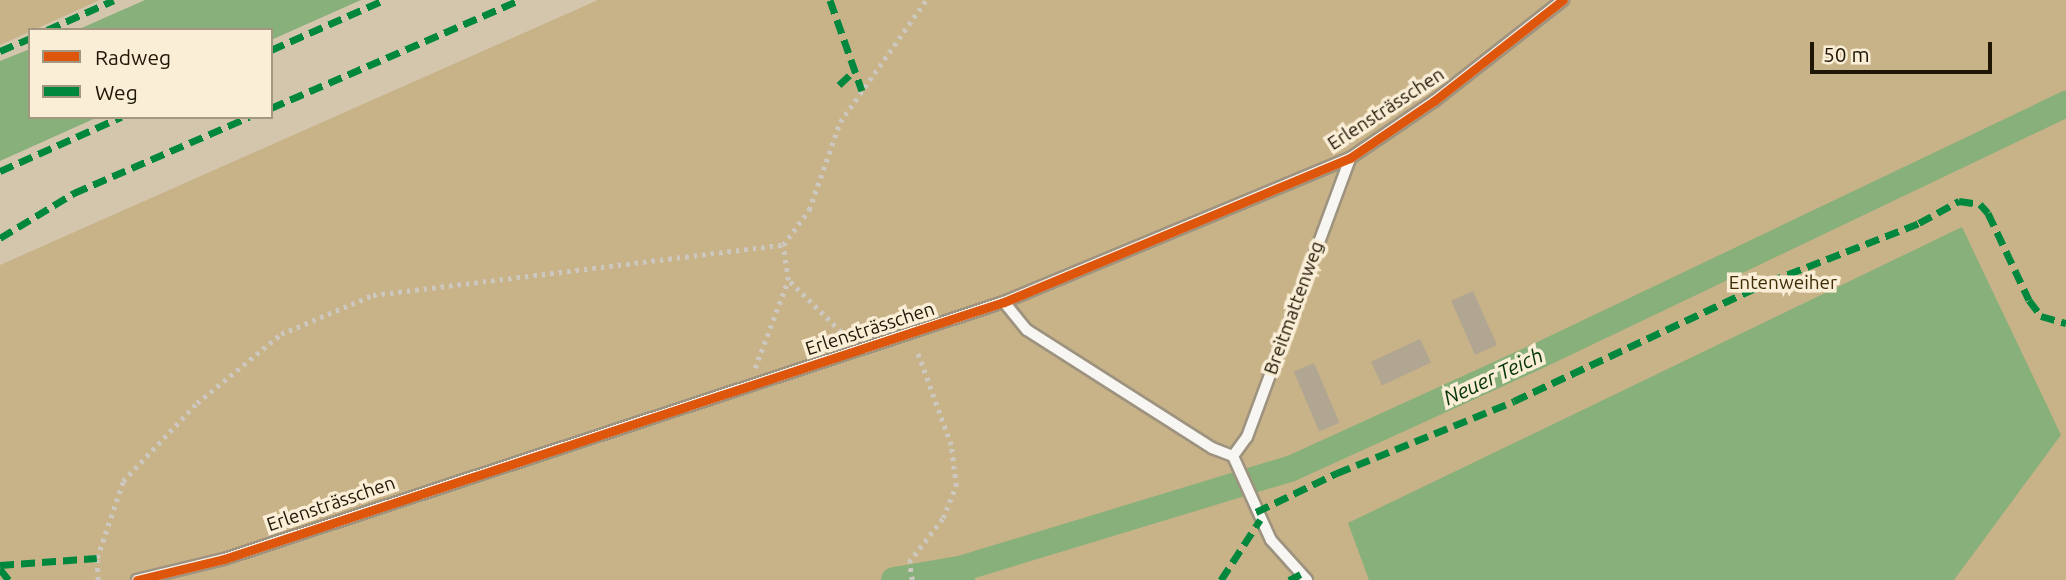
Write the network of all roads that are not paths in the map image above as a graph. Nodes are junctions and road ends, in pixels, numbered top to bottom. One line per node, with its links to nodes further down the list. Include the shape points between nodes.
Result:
1 (1563, 0): 2 (lane, Erlensträsschen, via 1434,101)
2 (1350, 158): 3 (lane, Erlensträsschen); 4 (lane, Breitmattenweg, via 1247,437)
3 (1004, 302): 4 (lane, via 1027,330 1212,448); 5 (lane, Erlensträsschen, via 224,559)
4 (1233, 456): 6 (lane, via 1271,540)
5 (137, 580)
6 (1307, 580)

